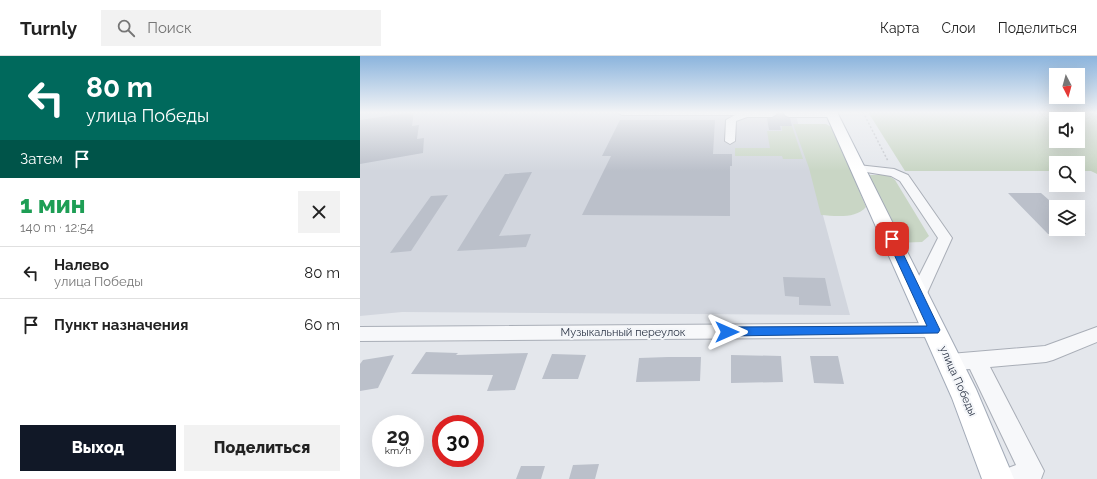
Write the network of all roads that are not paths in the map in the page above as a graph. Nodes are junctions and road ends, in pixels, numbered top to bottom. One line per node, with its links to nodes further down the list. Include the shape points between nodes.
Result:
1 (730, 132): 3 (street)
2 (841, 132): 4 (main road, улица Победы)
3 (730, 141)
4 (858, 168): 5 (main road, улица Победы); 5 (street, via 894,173 904,178 945,238)
5 (918, 296): 6 (main road, улица Победы)
6 (935, 330): 7 (street, Музыкальный переулок); 10 (main road, улица Победы)
7 (360, 334)
8 (1097, 334): 9 (street, via 1046,354)
9 (976, 360): 10 (street); 12 (street, via 1032,470)
10 (950, 362): 11 (main road, улица Победы)
11 (998, 479)
12 (1012, 479)

